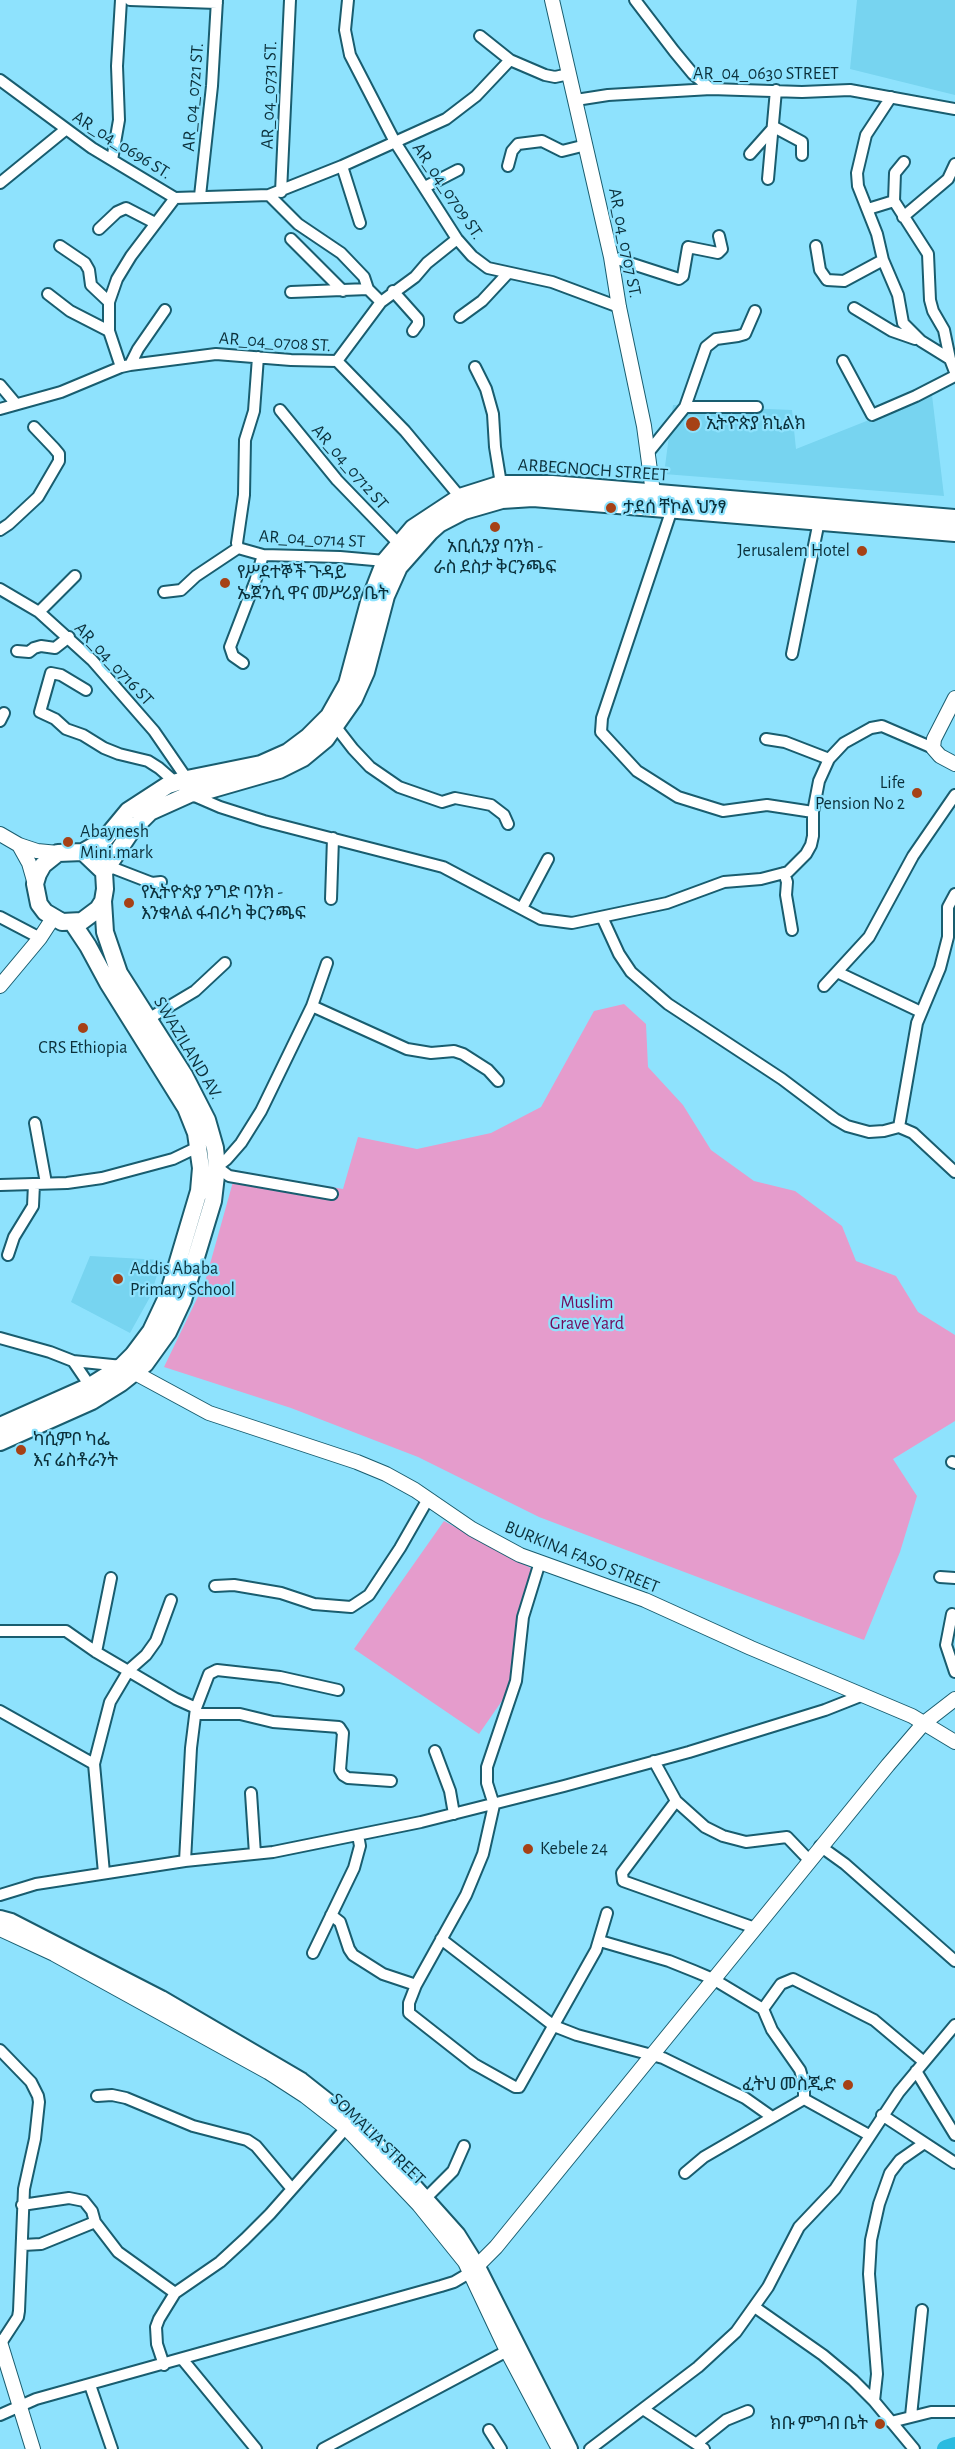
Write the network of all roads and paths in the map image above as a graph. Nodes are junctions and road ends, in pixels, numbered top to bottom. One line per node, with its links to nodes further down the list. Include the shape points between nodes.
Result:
1 (120, 0): 25 (street, via 119,120)
2 (130, 0): 7 (street)
3 (290, 0): 34 (street, AR_04_0731 ST.)
4 (348, 0): 20 (street, AR_04_0709 ST., via 345,30 350,55)
5 (552, 0): 10 (main road, AR_04_0707 ST.)
6 (635, 0): 12 (street, via 693,74)
7 (217, 2): 36 (street, AR_04_0721 ST.)
8 (480, 36): 9 (street)
9 (510, 60): 10 (street, via 545,75); 20 (street, AR_04_0696 ST., via 462,109)
10 (569, 74): 15 (main road, AR_04_0707 ST.)
11 (0, 80): 18 (street, AR_04_0696 ST.)
12 (711, 88): 13 (street, AR_04_0630 STREET); 15 (street, AR_04_0630 STREET)
13 (776, 90): 14 (street, AR_04_0630 STREET, via 850,90); 17 (street)
14 (891, 97): 16 (street, AR_04_0630 STREET); 39 (street, via 866,135 860,156 857,181)
15 (576, 100): 22 (main road, AR_04_0707 ST.)
16 (955, 109)
17 (774, 127): 21 (street); 24 (street, via 802,142); 31 (street)
18 (65, 129): 25 (street, AR_04_0696 ST.); 32 (street)
19 (754, 130): 21 (street)
20 (395, 142): 28 (street, AR_04_0696 ST.); 33 (street, AR_04_0709 ST.)
21 (758, 144): 23 (street)
22 (586, 145): 29 (street, via 562,151 542,141 518,144); 49 (main road, AR_04_0707 ST.)
23 (750, 154)
24 (802, 155)
25 (112, 160): 37 (street, AR_04_0696 ST.)
26 (904, 162): 38 (street, via 895,174)
27 (955, 164): 40 (street, via 948,179)
28 (342, 166): 34 (street, AR_04_0696 ST.); 42 (street)
29 (508, 166)
30 (458, 171): 33 (street)
31 (768, 179)
32 (0, 183)
33 (425, 188): 46 (street, AR_04_0709 ST.)
34 (281, 192): 35 (street, AR_04_0696 ST.)
35 (268, 195): 36 (street, AR_04_0696 ST.); 52 (street, via 298,224 340,253 364,277)
36 (200, 196): 37 (street, AR_04_0696 ST.)
37 (176, 198): 41 (street)
38 (894, 201): 39 (street); 40 (street)
39 (868, 209): 50 (street)
40 (903, 218): 68 (street, via 928,254 930,300 944,330)
41 (155, 223): 43 (street, via 126,208); 57 (street, via 117,279)
42 (360, 223)
43 (99, 229)
44 (719, 236): 49 (street, via 722,249 718,253 688,247 680,279)
45 (291, 239): 53 (street)
46 (457, 239): 51 (street, AR_04_0709 ST., via 480,264); 54 (street, via 416,277)
47 (60, 246): 57 (street, via 85,263 91,285)
48 (816, 246): 50 (street, via 820,270 827,280 844,280)
49 (611, 257): 59 (main road, AR_04_0707 ST.)
50 (883, 260): 66 (street, via 898,295 903,323)
51 (508, 273): 59 (street, AR_04_0709 ST., via 552,282); 63 (street, via 482,301)
52 (368, 288): 53 (street); 58 (street)
53 (343, 291): 55 (street)
54 (393, 291): 58 (street); 65 (street, via 418,320)
55 (291, 292)
56 (48, 294): 64 (street, via 70,311)
57 (109, 302): 64 (street)
58 (381, 302): 69 (street)
59 (619, 307): 81 (main road, AR_04_0707 ST.)
60 (854, 308): 66 (street, via 892,331)
61 (165, 310): 71 (street)
62 (755, 311): 76 (street, via 745,334 713,340 706,347)
63 (460, 317)
64 (109, 331): 71 (street)
65 (413, 331)
66 (921, 341): 68 (street)
67 (258, 357): 69 (street, AR_04_0708 ST.); 71 (street, AR_04_0708 ST., via 216,354); 91 (street, via 254,411 245,440 244,495)
68 (950, 359): 73 (street)
69 (337, 361): 83 (street, AR_04_0708 ST., via 405,430)
70 (843, 361): 73 (street, via 874,416)
71 (125, 366): 75 (street, AR_04_0708 ST., via 61,392)
72 (475, 367): 82 (street, via 493,414)
73 (955, 374)
74 (0, 384): 75 (street)
75 (16, 404): 78 (street, AR_04_0708 ST.)
76 (685, 407): 77 (street); 81 (street)
77 (757, 407)
78 (0, 409)
79 (280, 410): 90 (street, AR_04_0712 ST, via 338,480)
80 (34, 427): 88 (street, via 59,454 59,461 38,497)
81 (647, 454): 84 (main road, AR_04_0707 ST.)
82 (501, 484): 83 (main road, ARBEGNOCH STREET); 84 (main road, ARBEGNOCH STREET, via 552,484)
83 (460, 497): 90 (main road, ARBEGNOCH STREET, via 426,517)
84 (654, 500): 85 (main road, ARBEGNOCH STREET); 86 (main road, ARBEGNOCH STREET); 104 (main road, ARBEGNOCH STREET, via 520,498 478,505 439,524 419,542 393,577 366,672 350,709)
85 (672, 509): 87 (main road, ARBEGNOCH STREET); 111 (street, via 602,718 601,732 637,771 678,797 723,811 767,805)
86 (955, 518)
87 (819, 521): 89 (main road, ARBEGNOCH STREET); 100 (street)
88 (0, 530)
89 (955, 532)
90 (398, 543): 93 (main road, ARBEGNOCH STREET)
91 (237, 546): 92 (street, AR_04_0714 ST); 96 (street, AR_04_0714 ST, via 181,590)
92 (263, 555): 93 (street, AR_04_0714 ST); 101 (street, via 230,646 233,656)
93 (385, 561): 109 (main road, ARBEGNOCH STREET, via 367,608 347,684 329,716 308,737 277,757)
94 (75, 576): 97 (street)
95 (0, 589): 97 (street, AR_04_0716 ST)
96 (165, 592)
97 (39, 612): 98 (street, AR_04_0716 ST)
98 (69, 637): 99 (street, via 55,648 41,646 29,652); 109 (street, AR_04_0716 ST, via 166,747)
99 (17, 651)
100 (792, 654)
101 (243, 663)
102 (86, 690): 109 (street, via 51,673 40,712 104,748 148,761)
103 (955, 698): 106 (main road)
104 (336, 727): 109 (main road, ARBEGNOCH STREET, via 303,758 279,770 238,783); 112 (street, via 370,767 399,787 442,802 455,798 491,805 504,815)
105 (766, 739): 107 (street)
106 (933, 748): 107 (street, via 879,726 844,743); 108 (main road)
107 (829, 759): 111 (street, via 819,781)
108 (955, 764)
109 (184, 785): 114 (street, via 246,816); 116 (main road, ARBEGNOCH STREET, via 136,805 104,840); 119 (main road, ARBEGNOCH STREET, via 139,821)
110 (955, 795): 135 (street, via 913,856 869,937)
111 (813, 812): 120 (street, via 811,844)
112 (508, 824)
113 (0, 834): 115 (main road)
114 (333, 838): 124 (street); 126 (street, via 443,867)
115 (19, 846): 117 (main road); 122 (main road)
116 (83, 852): 117 (main road); 119 (main road)
117 (58, 853): 122 (main road, via 43,865)
118 (548, 859): 126 (street)
119 (106, 869): 121 (street, via 152,883); 125 (main road)
120 (784, 873): 128 (street, via 724,882 677,900); 131 (street)
121 (161, 882)
122 (35, 884): 129 (main road, via 39,903)
123 (955, 894): 139 (street, via 948,907 948,937 940,968)
124 (331, 899)
125 (103, 901): 130 (main road, via 90,916); 140 (main road, SWAZILAND AV., via 105,932 114,961)
126 (522, 908): 128 (street, via 552,921 572,923)
127 (0, 916): 132 (street)
128 (602, 917): 143 (street, via 631,972 686,1017 847,1126 869,1132)
129 (53, 918): 130 (main road); 132 (main road)
130 (72, 922): 144 (main road, SWAZILAND AV., via 186,1108)
131 (792, 930)
132 (40, 938): 136 (main road)
133 (225, 963): 140 (street, via 195,992)
134 (327, 963): 138 (street)
135 (837, 972): 137 (street); 139 (street)
136 (0, 986)
137 (824, 987)
138 (312, 1006): 141 (street, via 407,1049 462,1053); 145 (street, via 256,1120 233,1153)
139 (921, 1012): 143 (street)
140 (147, 1019): 145 (main road, SWAZILAND AV., via 200,1103 212,1136)
141 (498, 1081)
142 (35, 1123): 147 (street)
143 (899, 1127): 146 (street, via 913,1133)
144 (198, 1148): 147 (street, via 173,1159 102,1178); 154 (main road, SWAZILAND AV., via 199,1191 168,1295)
145 (217, 1167): 150 (street, via 229,1176); 154 (main road, SWAZILAND AV., via 208,1221 183,1300 162,1342 145,1364)
146 (955, 1173)
147 (46, 1183): 148 (street)
148 (34, 1184): 149 (street); 151 (street, via 33,1206)
149 (0, 1185)
150 (332, 1194)
151 (8, 1255)
152 (0, 1338): 153 (street)
153 (73, 1361): 154 (street); 155 (street)
154 (128, 1370): 155 (main road, SWAZILAND AV.); 157 (main road, SWAZILAND AV., via 92,1401); 158 (main road, BURKINA FASO STREET, via 209,1413 370,1467)
155 (90, 1386): 156 (main road, SWAZILAND AV.)
156 (0, 1426)
157 (0, 1442)
158 (428, 1499): 159 (main road, BURKINA FASO STREET, via 485,1537); 163 (street, via 369,1595 351,1607 314,1604 281,1593 234,1585)
159 (540, 1562): 171 (main road, BURKINA FASO STREET, via 628,1593); 183 (street, via 522,1617 516,1681 487,1767)
160 (940, 1577): 162 (street)
161 (111, 1578): 167 (street)
162 (955, 1578)
163 (216, 1586)
164 (171, 1600): 168 (street, via 156,1641)
165 (952, 1614): 169 (street, via 946,1645)
166 (0, 1631): 167 (street, via 63,1630)
167 (96, 1652): 168 (street)
168 (129, 1670): 174 (street); 179 (street, via 110,1702)
169 (955, 1672)
170 (338, 1689): 174 (street, via 288,1678 214,1670 207,1677)
171 (862, 1695): 175 (main road, BURKINA FASO STREET); 178 (street, via 768,1728)
172 (955, 1699): 175 (main road)
173 (0, 1711): 179 (street)
174 (196, 1711): 180 (street, via 339,1727 344,1733 340,1770 343,1775); 189 (street)
175 (924, 1722): 176 (main road, BURKINA FASO STREET); 186 (main road)
176 (955, 1742)
177 (435, 1751): 184 (street)
178 (654, 1761): 182 (street); 183 (street)
179 (94, 1764): 190 (street)
180 (392, 1781)
181 (251, 1793): 187 (street)
182 (676, 1801): 188 (street, via 713,1832 747,1842 787,1837); 195 (street, via 622,1873 622,1879 654,1894)
183 (494, 1805): 184 (street); 197 (street, via 479,1867)
184 (454, 1814): 185 (street)
185 (358, 1835): 187 (street); 193 (street, via 357,1859)
186 (820, 1846): 188 (main road); 200 (street)
187 (255, 1854): 189 (street)
188 (809, 1860): 195 (main road)
189 (185, 1861): 190 (street)
190 (104, 1873): 191 (street, via 36,1884)
191 (0, 1895)
192 (607, 1913): 198 (street)
193 (331, 1915): 199 (street); 202 (street, via 340,1922 353,1954 383,1974)
194 (0, 1919): 222 (main road, via 161,1999 301,2081 363,2130)
195 (755, 1928): 201 (main road)
196 (0, 1929): 214 (main road, SOMALIA STREET, via 54,1954 268,2072)
197 (441, 1939): 202 (street); 205 (street)
198 (600, 1941): 201 (street, via 669,1961); 205 (street)
199 (313, 1953)
200 (955, 1961)
201 (713, 1979): 203 (street); 207 (main road)
202 (416, 1985): 205 (street, via 409,2003 411,2015 474,2064 516,2087)
203 (763, 2009): 208 (street, via 781,1984 794,1979 874,2020); 211 (street, via 772,2030 800,2070)
204 (955, 2025): 208 (street)
205 (554, 2026): 207 (street)
206 (0, 2050): 223 (street, via 31,2082 38,2096 35,2139)
207 (652, 2054): 213 (street, via 746,2098); 226 (main road)
208 (924, 2062): 209 (street)
209 (916, 2071): 212 (street); 216 (street)
210 (96, 2096): 221 (street, via 118,2096 193,2126 247,2140)
211 (804, 2099): 213 (street); 215 (street)
212 (882, 2115): 215 (street); 217 (street)
213 (772, 2116): 220 (street)
214 (345, 2128): 221 (street); 222 (main road, SOMALIA STREET)
215 (869, 2135): 228 (street, via 835,2189 797,2231)
216 (955, 2135)
217 (923, 2144): 219 (street); 236 (street, via 890,2172 879,2204 869,2257 877,2365)
218 (464, 2146): 222 (street, via 456,2166)
219 (955, 2163)
220 (685, 2173)
221 (292, 2189): 227 (street, via 226,2257)
222 (422, 2202): 226 (main road, via 457,2235)
223 (22, 2205): 224 (street, via 80,2199 88,2205); 225 (street)
224 (95, 2222): 225 (street, via 41,2244); 227 (street, via 124,2257)
225 (23, 2245): 230 (street, via 20,2311)
226 (474, 2270): 231 (main road, via 479,2293); 233 (street, via 454,2282); 252 (main road)
227 (175, 2293): 234 (street, via 156,2327)
228 (756, 2308): 236 (street, via 823,2355); 238 (street, via 717,2351)
229 (922, 2310): 242 (street)
230 (0, 2343): 232 (main road)
231 (507, 2351): 249 (street); 251 (main road)
232 (2, 2360): 237 (main road)
233 (183, 2360): 234 (street); 248 (street)
234 (164, 2365): 235 (street)
235 (90, 2385): 237 (street); 247 (street)
236 (874, 2400): 243 (street)
237 (19, 2405): 241 (street); 246 (main road)
238 (643, 2409): 245 (street); 253 (street)
239 (748, 2410): 245 (street, via 726,2420)
240 (955, 2412): 242 (street)
241 (0, 2415)
242 (911, 2416): 243 (street)
243 (891, 2422): 254 (street)
244 (489, 2430): 250 (street)
245 (700, 2447)
246 (33, 2449)
247 (112, 2449)
248 (256, 2449)
249 (323, 2449)
250 (501, 2449)
251 (560, 2449)
252 (569, 2449)
253 (590, 2449)
254 (914, 2449)

